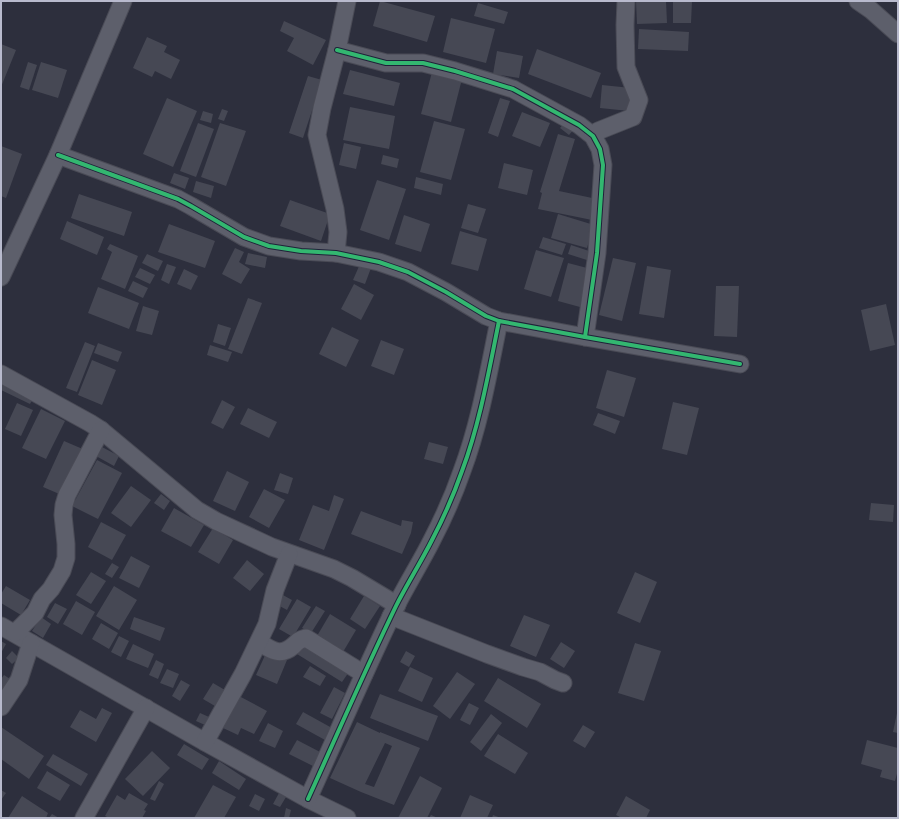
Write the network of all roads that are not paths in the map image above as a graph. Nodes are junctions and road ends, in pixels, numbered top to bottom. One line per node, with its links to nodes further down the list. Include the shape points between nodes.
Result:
1 (123, 1): 8 (street)
2 (347, 1): 6 (street)
3 (626, 1): 7 (street, via 626,68 639,100 633,117 598,130)
4 (858, 1): 5 (street)
5 (898, 34)
6 (338, 50): 7 (street, via 386,63 423,63 513,89 579,125); 9 (street, via 317,135 335,209 338,232)
7 (593, 136): 12 (street, via 604,165 597,254)
8 (58, 155): 9 (street, via 178,200 244,237 269,246 301,252); 10 (street)
9 (336, 253): 11 (street, via 379,262 408,272)
10 (1, 277)
11 (499, 321): 12 (street); 17 (street, via 487,384 463,469 432,540)
12 (585, 337): 13 (street)
13 (740, 364)
14 (1, 374): 15 (street)
15 (101, 430): 16 (street, via 197,510 216,522); 18 (street, via 70,488 64,505 66,558 62,571 35,613)
16 (289, 554): 17 (street, via 334,569 352,578); 19 (street, via 275,590 268,624)
17 (394, 611): 21 (street); 22 (street, via 487,654 540,672)
18 (8, 629): 20 (street)
19 (259, 642): 21 (street, via 269,649 280,652 306,638); 25 (street)
20 (31, 643): 23 (street, via 19,680); 24 (street)
21 (364, 674): 26 (street)
22 (563, 683)
23 (1, 707)
24 (146, 708): 25 (street); 27 (street)
25 (205, 742): 26 (street)
26 (308, 799): 28 (street)
27 (84, 818)
28 (347, 818)

